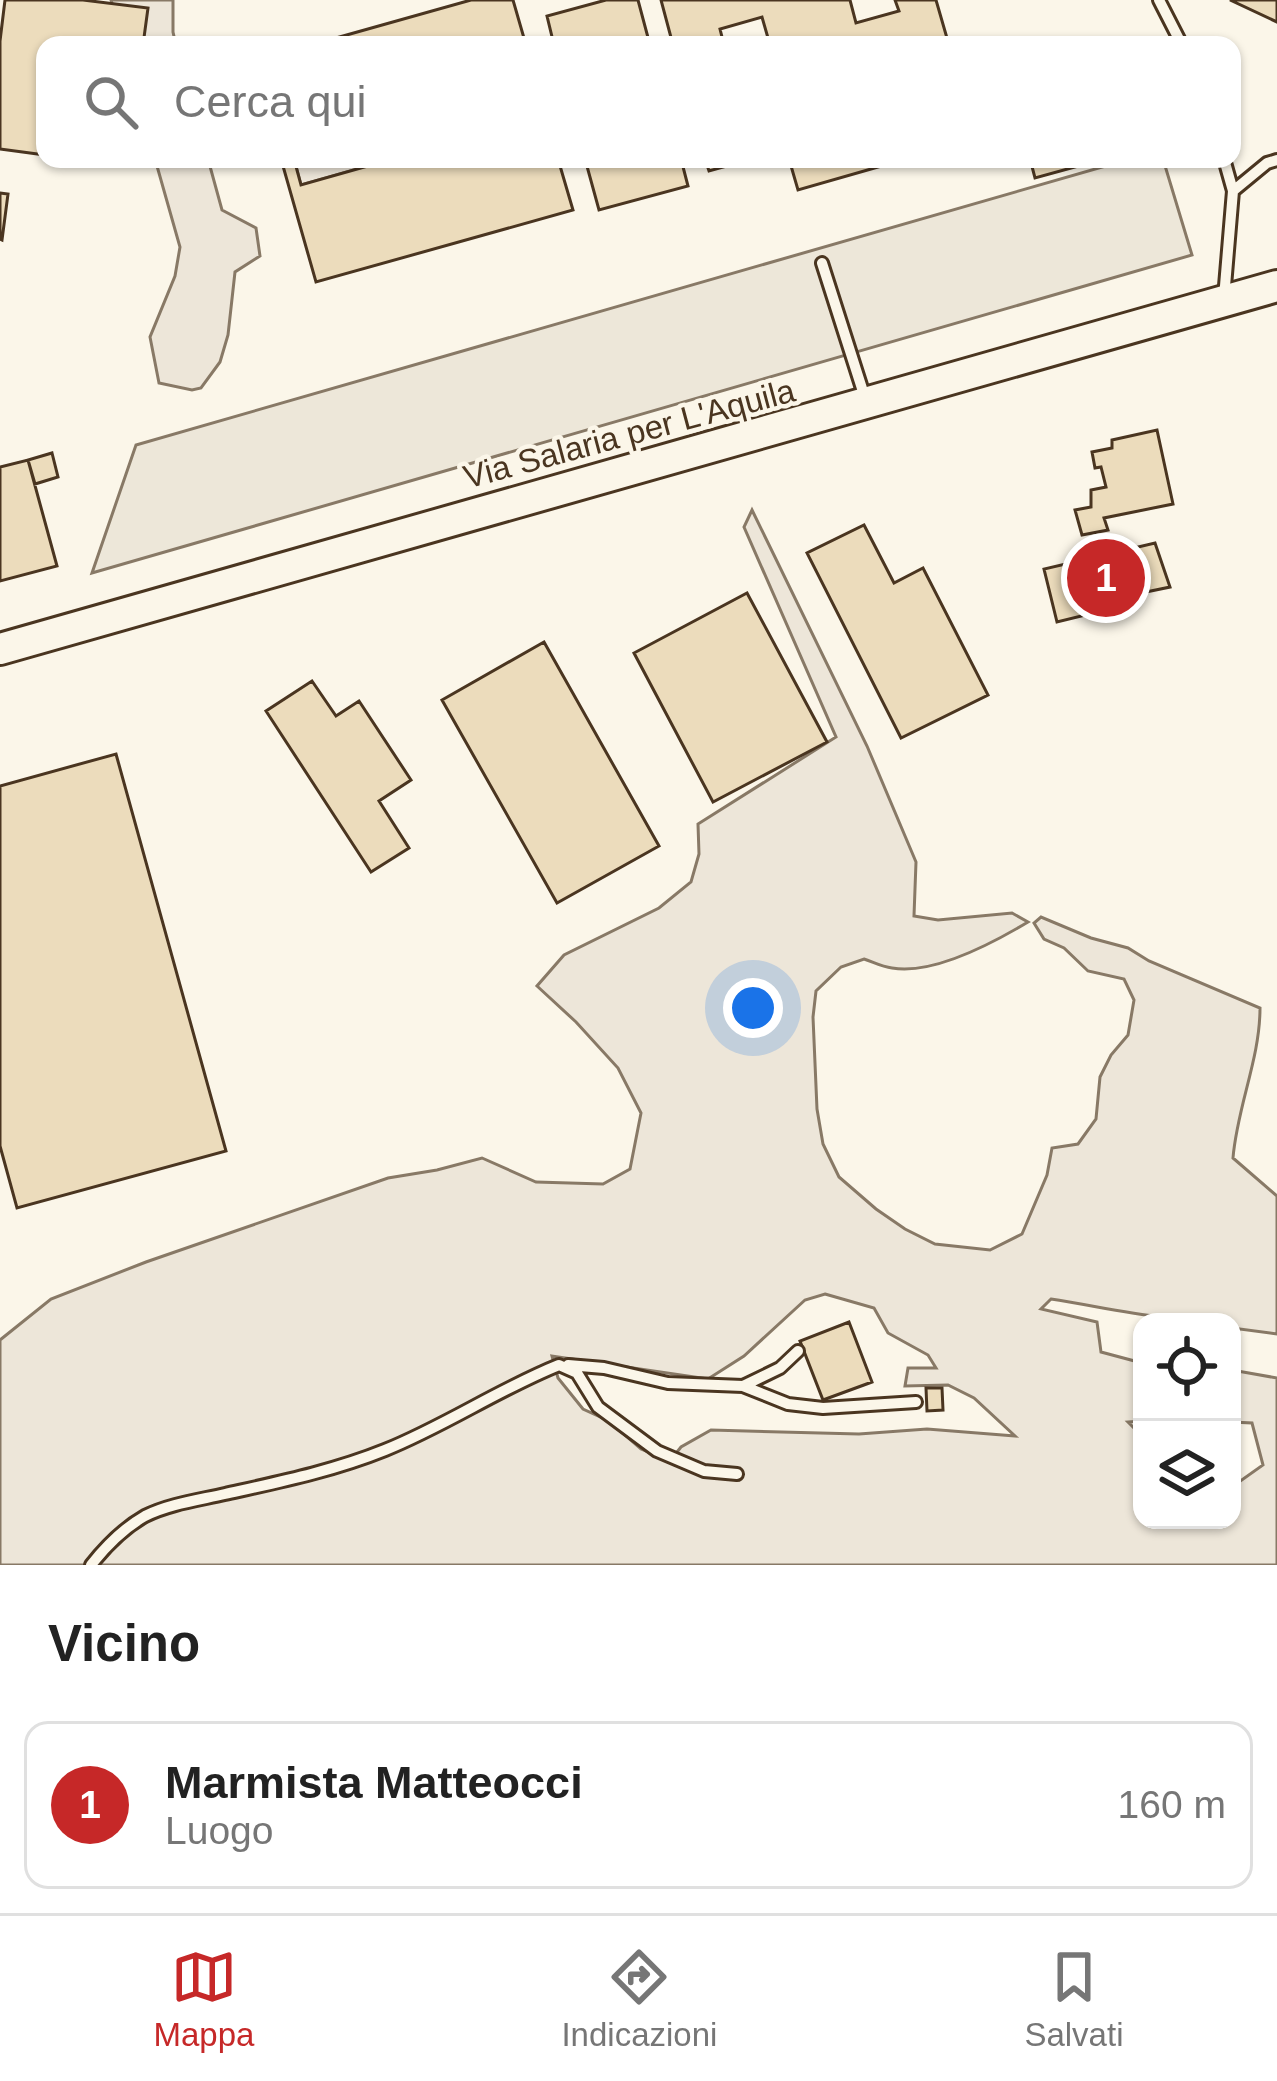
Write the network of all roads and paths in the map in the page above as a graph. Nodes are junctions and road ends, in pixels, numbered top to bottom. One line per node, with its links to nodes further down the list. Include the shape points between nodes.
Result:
1 (1159, 0): 2 (lane)
2 (1177, 36)
3 (1277, 160): 5 (lane)
4 (1226, 168): 5 (lane)
5 (1233, 191): 8 (lane)
6 (822, 263): 9 (lane)
7 (1277, 286): 8 (main road, Via Salaria per L'Aquila)
8 (1224, 301): 9 (main road, Via Salaria per L'Aquila)
9 (867, 404): 10 (main road, Via Salaria per L'Aquila)
10 (0, 649)
11 (798, 1351): 13 (lane)
12 (559, 1365): 13 (lane); 15 (lane, via 656,1451); 16 (lane, via 382,1451 147,1515)
13 (743, 1386): 14 (lane, via 823,1408)
14 (916, 1402)
15 (736, 1474)
16 (91, 1565)

